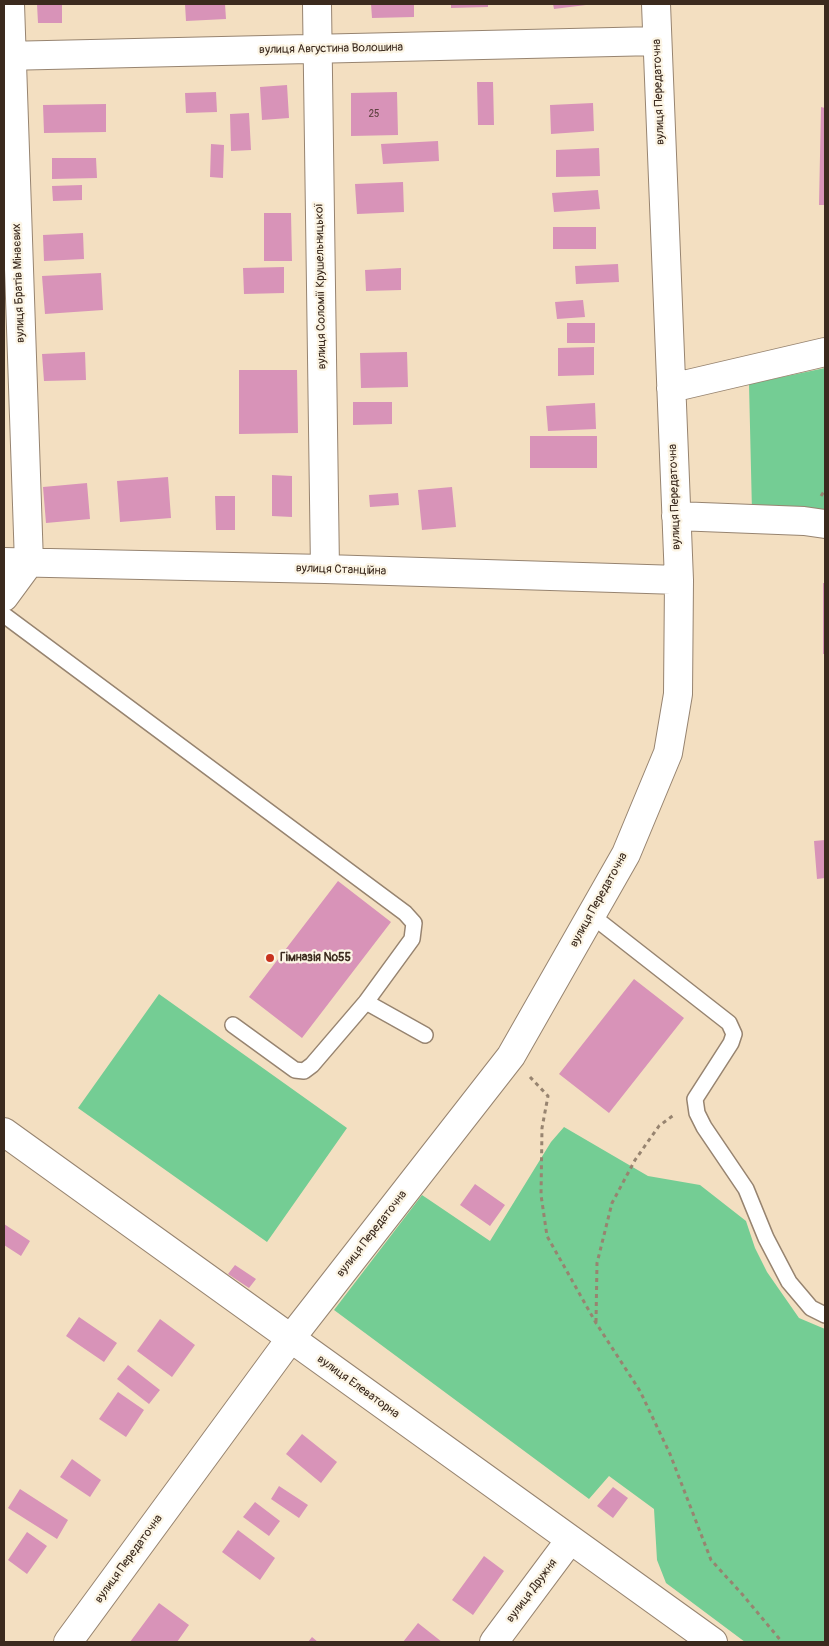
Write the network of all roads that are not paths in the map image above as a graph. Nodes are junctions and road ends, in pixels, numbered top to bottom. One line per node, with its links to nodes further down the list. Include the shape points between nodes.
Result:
1 (10, 4): 6 (street, вулиця Братів Мінаєвих)
2 (317, 4): 5 (street, вулиця Соломії Крушельницької)
3 (656, 4): 4 (street, вулиця Передаточна)
4 (657, 41): 5 (street, вулиця Августина Волошина); 8 (street, вулиця Передаточна)
5 (318, 49): 6 (street, вулиця Августина Волошина); 12 (street, вулиця Соломії Крушельницької)
6 (8, 56): 11 (street, вулиця Братів Мінаєвих)
7 (825, 352): 8 (street)
8 (671, 388): 9 (street, вулиця Передаточна)
9 (676, 516): 10 (street); 13 (street, вулиця Передаточна)
10 (825, 524)
11 (16, 562): 12 (street, вулиця Станційна); 14 (street)
12 (325, 569): 13 (street, вулиця Станційна)
13 (678, 580): 16 (street, вулиця Передаточна, via 678,694 668,753 626,854)
14 (4, 598)
15 (4, 615): 17 (lane, via 405,913 414,923 412,939)
16 (591, 915): 21 (lane, via 729,1023 734,1034 731,1043 695,1099 697,1112 746,1189 789,1282 811,1308); 22 (street, вулиця Передаточна, via 510,1056)
17 (366, 1002): 18 (lane, via 312,1066 304,1071 295,1070); 19 (lane)
18 (233, 1026)
19 (425, 1035)
20 (4, 1134): 22 (street, вулиця Елеваторна)
21 (825, 1315)
22 (291, 1338): 23 (street, вулиця Елеваторна); 24 (street, вулиця Передаточна)
23 (570, 1540): 25 (street, вулиця Дружня); 26 (street, вулиця Елеваторна)
24 (68, 1642)
25 (494, 1642)
26 (713, 1642)

